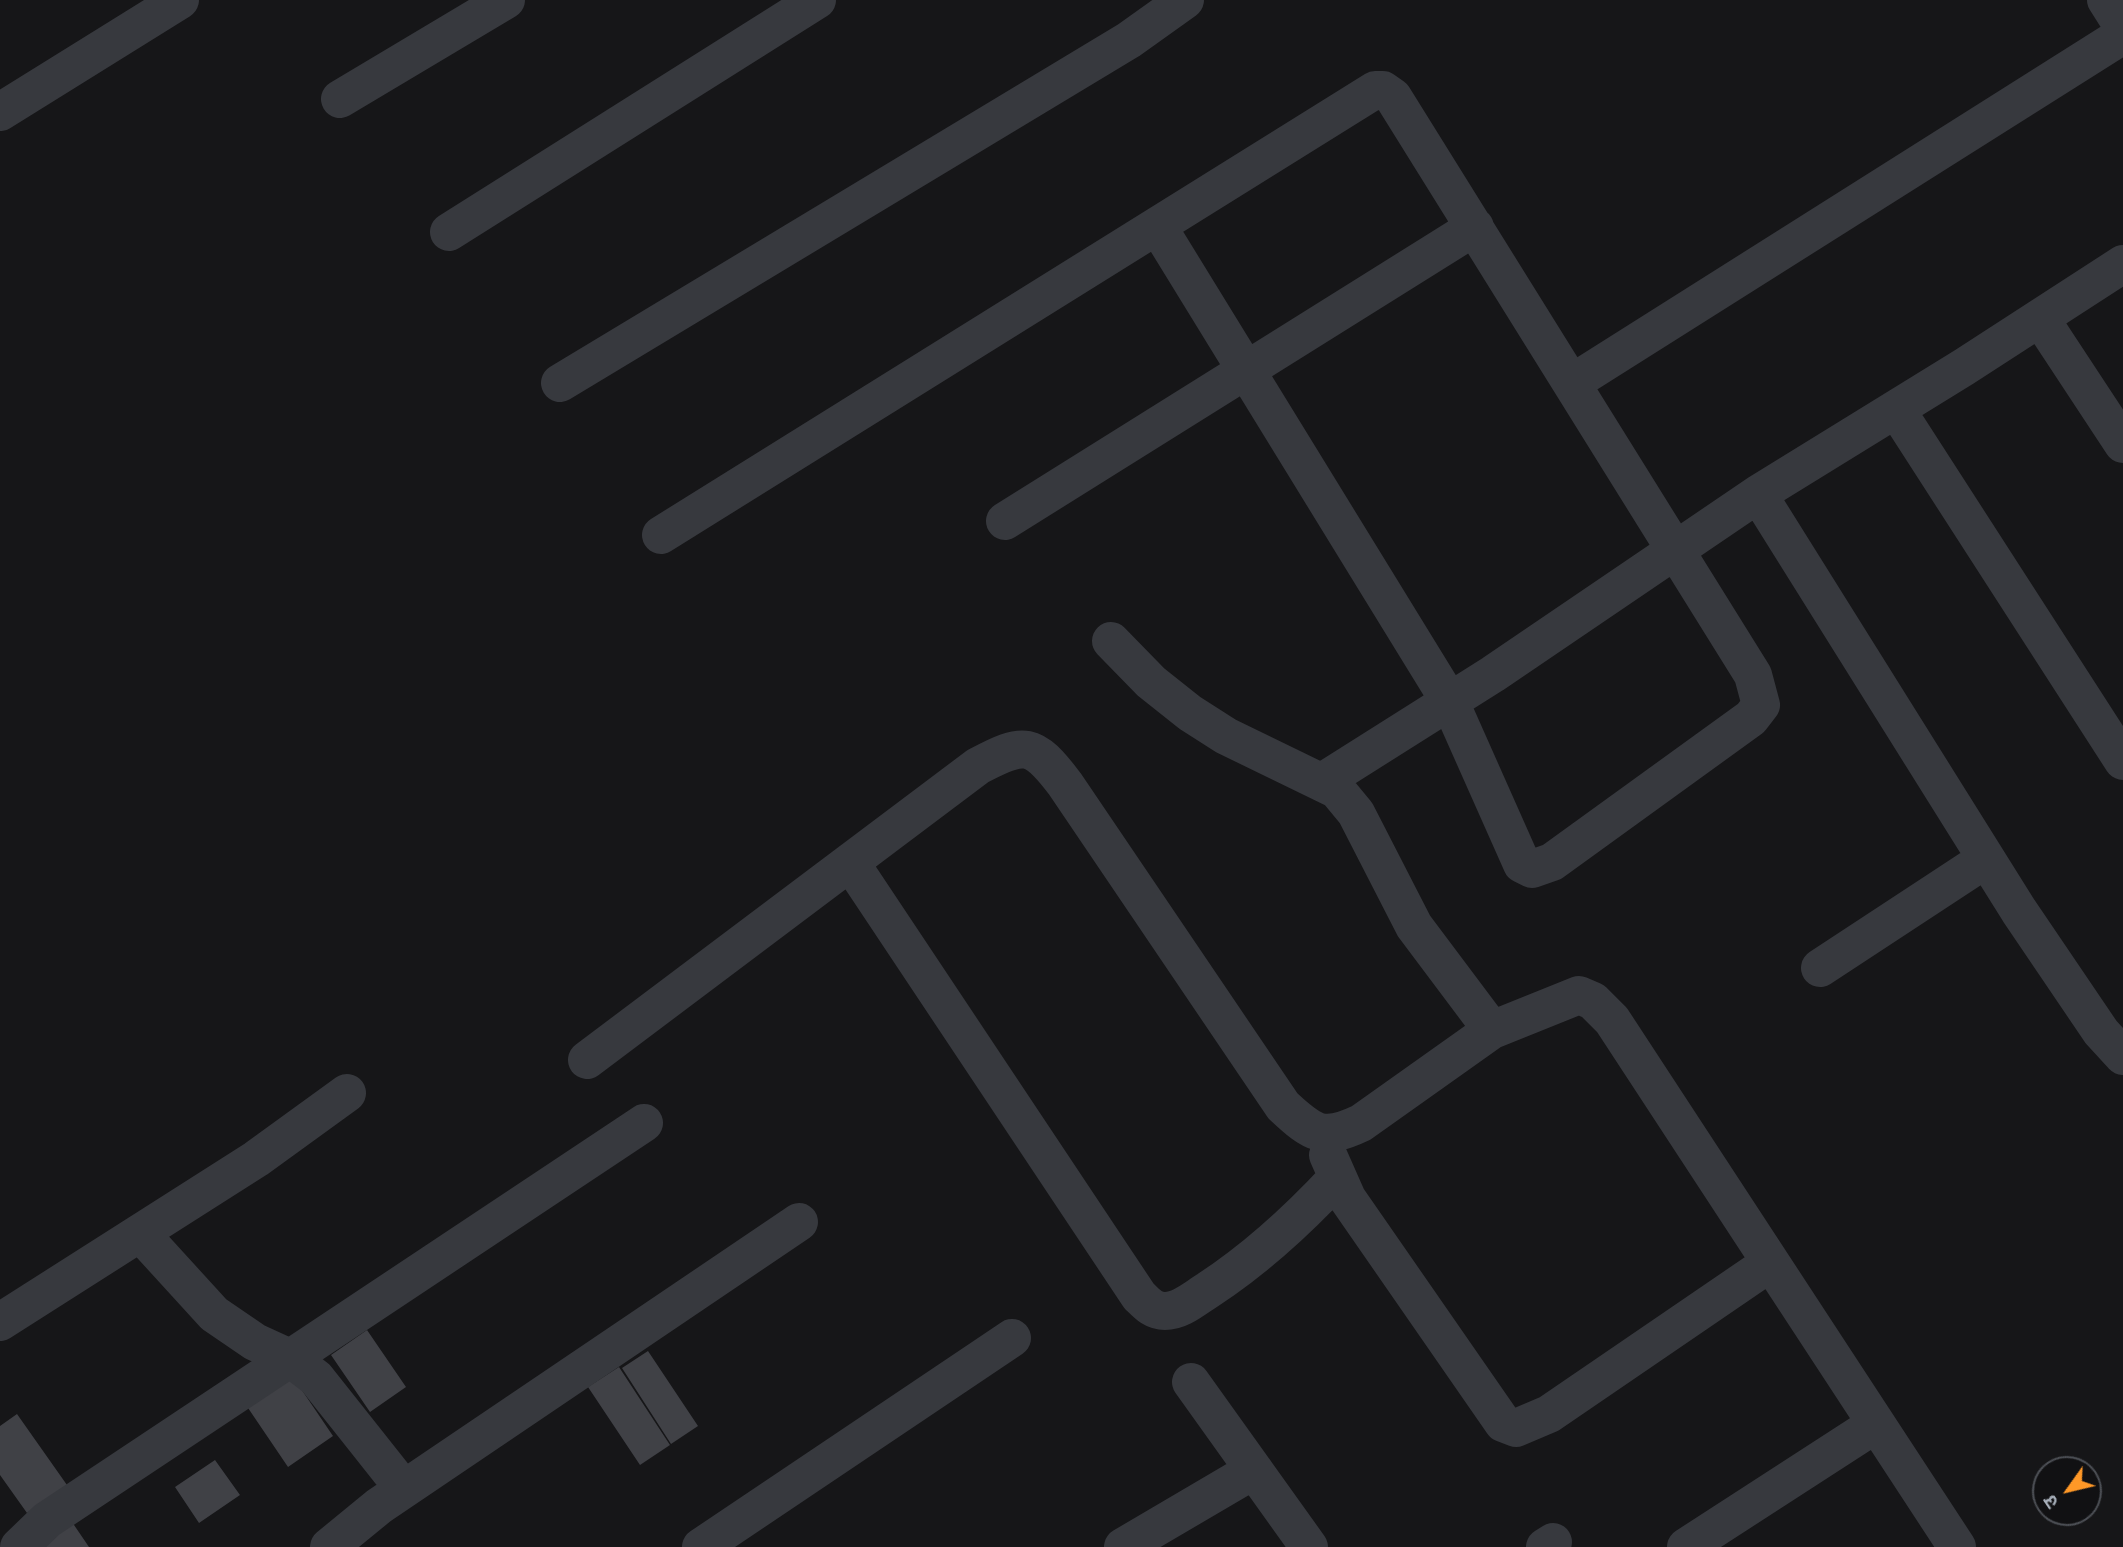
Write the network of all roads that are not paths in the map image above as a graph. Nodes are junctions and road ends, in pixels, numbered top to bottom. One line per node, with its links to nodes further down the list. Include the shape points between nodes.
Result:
1 (180, 0): 9 (street)
2 (506, 0): 8 (street)
3 (817, 0): 12 (street)
4 (1185, 0): 16 (street, via 1129,40)
5 (2106, 0): 6 (street)
6 (2123, 27)
7 (2123, 35): 17 (street)
8 (340, 99)
9 (0, 112)
10 (1158, 227): 11 (street, via 1375,90 1383,90 1393,97); 15 (street); 22 (street)
11 (1475, 228): 15 (street); 17 (street)
12 (449, 232)
13 (2123, 264): 14 (street)
14 (2040, 318): 18 (street); 19 (street)
15 (1246, 371): 21 (street); 25 (street)
16 (561, 383)
17 (1572, 383): 23 (street)
18 (1896, 409): 20 (street); 26 (street)
19 (2123, 444)
20 (1758, 494): 23 (street); 28 (street)
21 (1005, 522)
22 (661, 535)
23 (1676, 549): 25 (street); 25 (street, via 1753,675 1761,705 1751,718 1572,849 1532,869 1522,864)
24 (1111, 641): 27 (street, via 1190,713 1226,736)
25 (1450, 702): 27 (street)
26 (2123, 761)
27 (1322, 782): 31 (street, via 1337,790 1356,813 1414,926)
28 (1986, 859): 30 (street); 32 (street, via 2101,1032)
29 (850, 862): 33 (street); 36 (street, via 978,766 1005,751 1028,749 1044,757 1283,1106); 37 (street, via 1139,1296 1153,1310 1184,1306 1247,1265)
30 (1820, 968)
31 (1492, 1030): 36 (street, via 1361,1123 1337,1135); 40 (street, via 1579,995 1593,1001 1612,1020)
32 (2123, 1056)
33 (587, 1060)
34 (347, 1093): 39 (street)
35 (644, 1123): 43 (street)
36 (1322, 1135): 37 (street)
37 (1337, 1178): 40 (street, via 1503,1423 1516,1428 1549,1414)
38 (799, 1222): 47 (street)
39 (141, 1234): 41 (street); 43 (street, via 214,1314 255,1342)
40 (1770, 1263): 45 (street)
41 (0, 1322)
42 (1012, 1338): 50 (street)
43 (290, 1358): 47 (street, via 340,1404); 48 (street, via 47,1520)
44 (1191, 1382): 46 (street)
45 (1876, 1424): 53 (street); 54 (street)
46 (1254, 1470): 51 (street); 52 (street)
47 (404, 1489): 49 (street)
48 (19, 1547)
49 (329, 1547)
50 (701, 1547)
51 (1123, 1547)
52 (1309, 1547)
53 (1686, 1547)
54 (1956, 1547)

